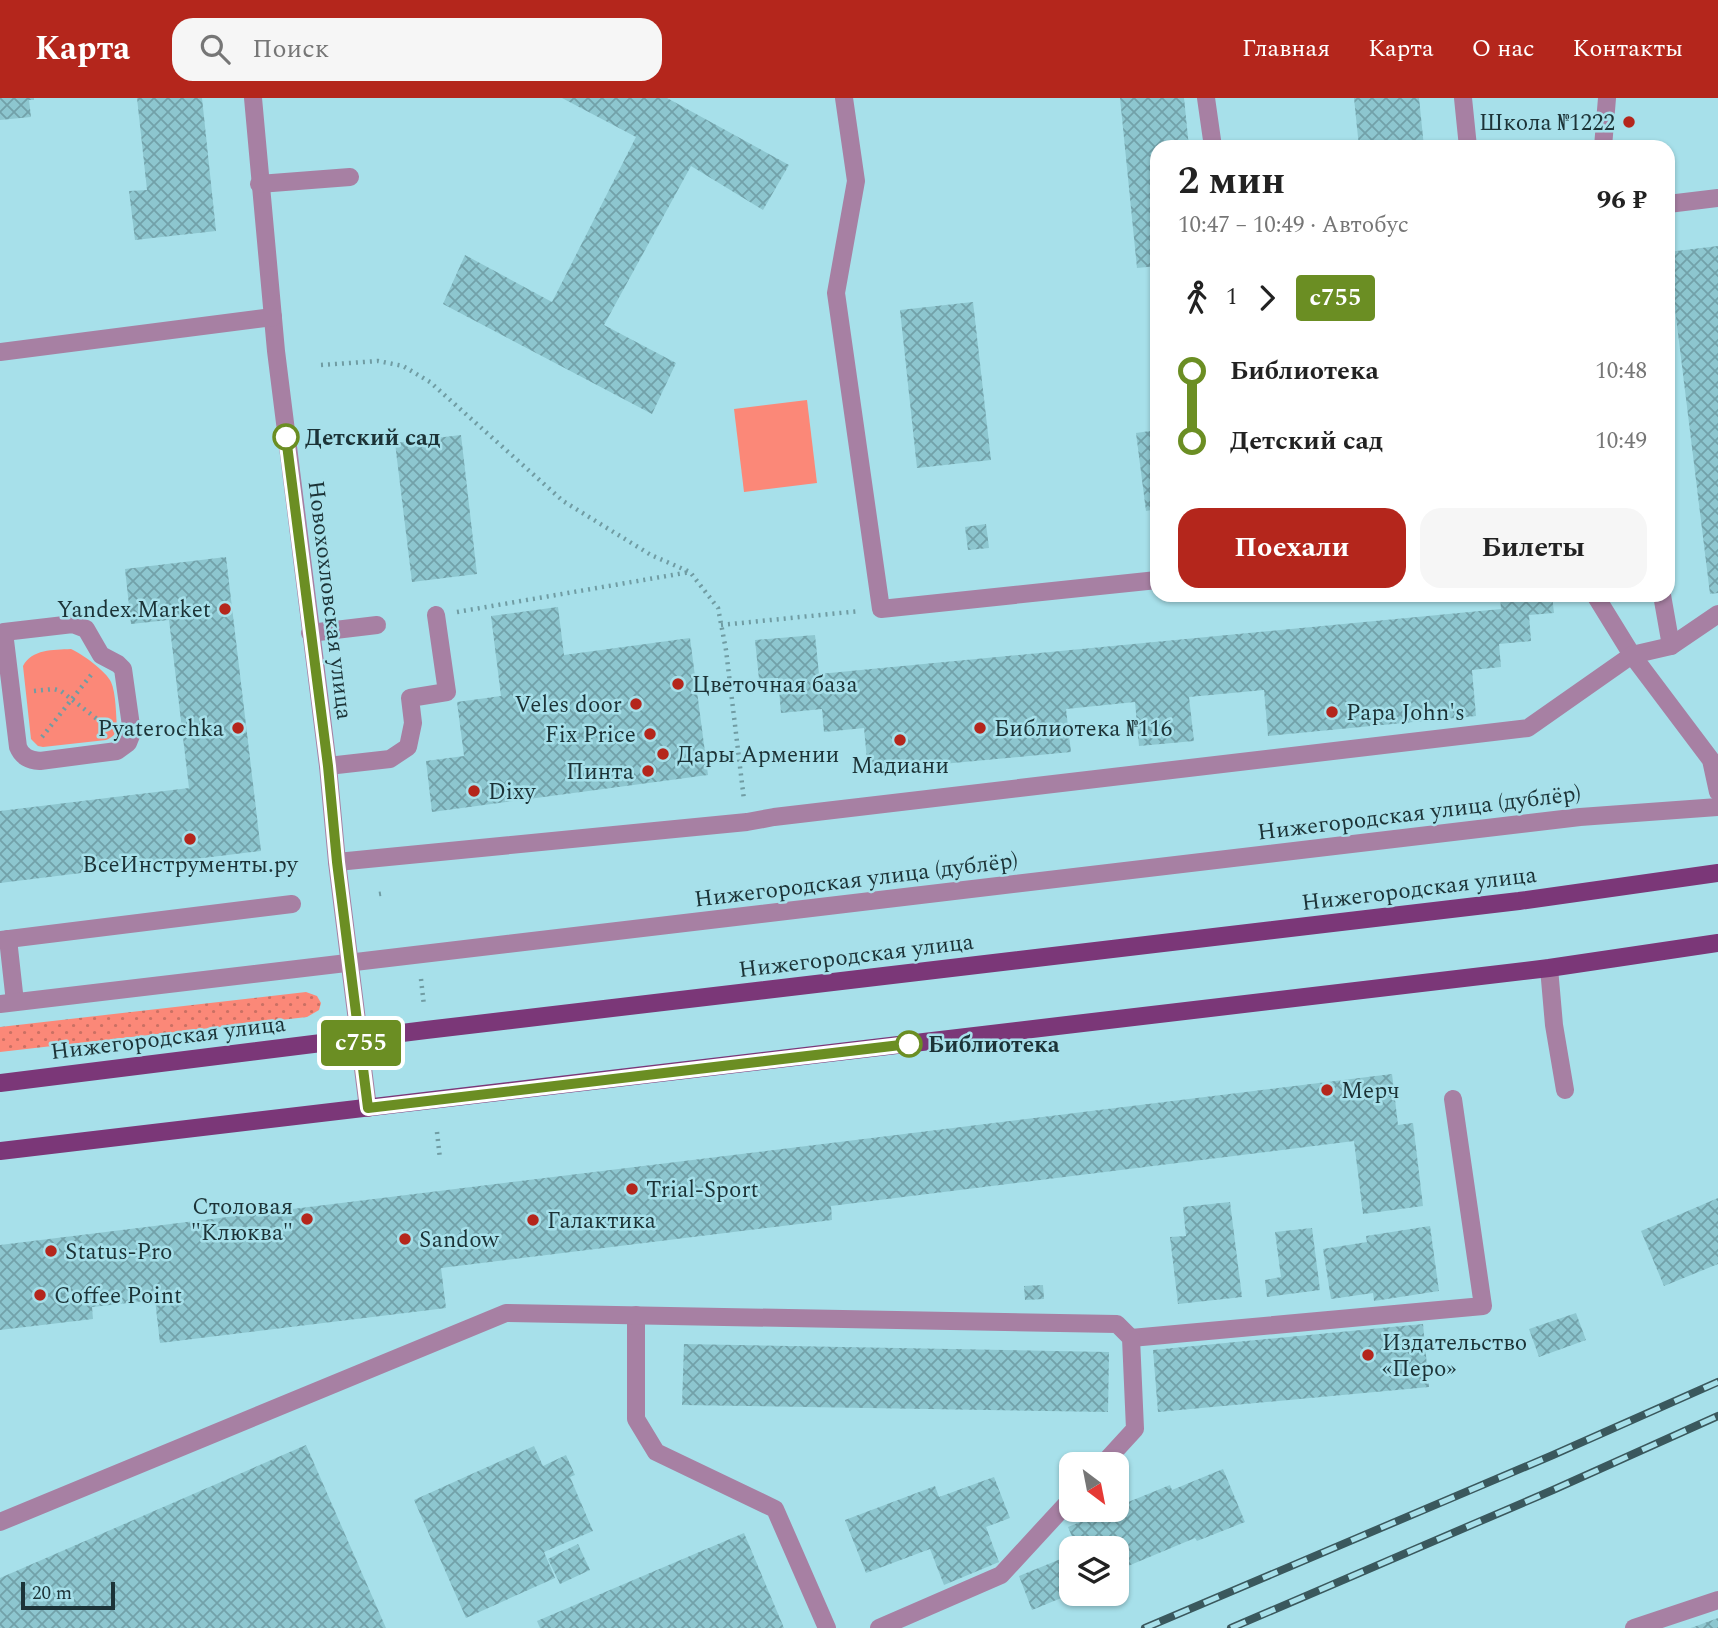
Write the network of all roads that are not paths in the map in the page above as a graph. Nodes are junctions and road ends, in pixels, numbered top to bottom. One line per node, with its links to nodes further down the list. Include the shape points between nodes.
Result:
1 (253, 98): 10 (street, Новохохловская улица)
2 (844, 98): 15 (street, via 856,181 836,293 881,609)
3 (1206, 98): 6 (street)
4 (1463, 98): 7 (street)
5 (1607, 98): 8 (street)
6 (1212, 140)
7 (1467, 140)
8 (1603, 140)
9 (350, 177): 10 (street)
10 (260, 184): 13 (street, Новохохловская улица)
11 (1718, 198): 12 (street)
12 (1675, 203)
13 (273, 317): 14 (street); 22 (street, Новохохловская улица)
14 (0, 352)
15 (1150, 581)
16 (1599, 602): 24 (street)
17 (1663, 602): 23 (street)
18 (1718, 614): 23 (street)
19 (436, 615): 25 (street, via 447,692 410,698 414,723 408,747 390,759)
20 (377, 625): 22 (street)
21 (2, 632): 21 (street, via 18,747 26,758 40,761 113,752 128,743 132,733 125,673 96,650 86,629 74,624)
22 (310, 633): 25 (street, Новохохловская улица)
23 (1671, 646): 24 (street)
24 (1632, 655): 26 (street, via 1711,760); 28 (street, via 1528,728 747,822)
25 (328, 766): 28 (street, Новохохловская улица)
26 (1718, 792)
27 (1718, 807): 33 (street, Нижегородская улица (дублёр), via 1566,819)
28 (337, 862): 33 (street, Новохохловская улица)
29 (1718, 873): 36 (main road, Нижегородская улица, via 1519,901)
30 (292, 904): 31 (street)
31 (4, 939): 35 (street)
32 (1718, 943): 34 (main road)
33 (351, 964): 35 (street, Нижегородская улица (дублёр)); 36 (street, Новохохловская улица)
34 (1549, 968): 38 (street); 40 (main road)
35 (8, 1003)
36 (360, 1038): 37 (main road, Нижегородская улица); 40 (street, Новохохловская улица)
37 (0, 1083)
38 (1565, 1090)
39 (1453, 1099): 43 (street, via 1483,1306)
40 (368, 1108): 41 (main road)
41 (0, 1150)
42 (636, 1315): 43 (street, via 1117,1324); 46 (street, via 506,1313); 48 (street, via 636,1419 656,1452 775,1510)
43 (1131, 1338): 44 (street, via 1136,1429)
44 (1114, 1452)
45 (1059, 1512): 49 (street, via 1001,1575)
46 (0, 1522)
47 (1718, 1600): 50 (street)
48 (827, 1628)
49 (879, 1628)
50 (1634, 1628)

